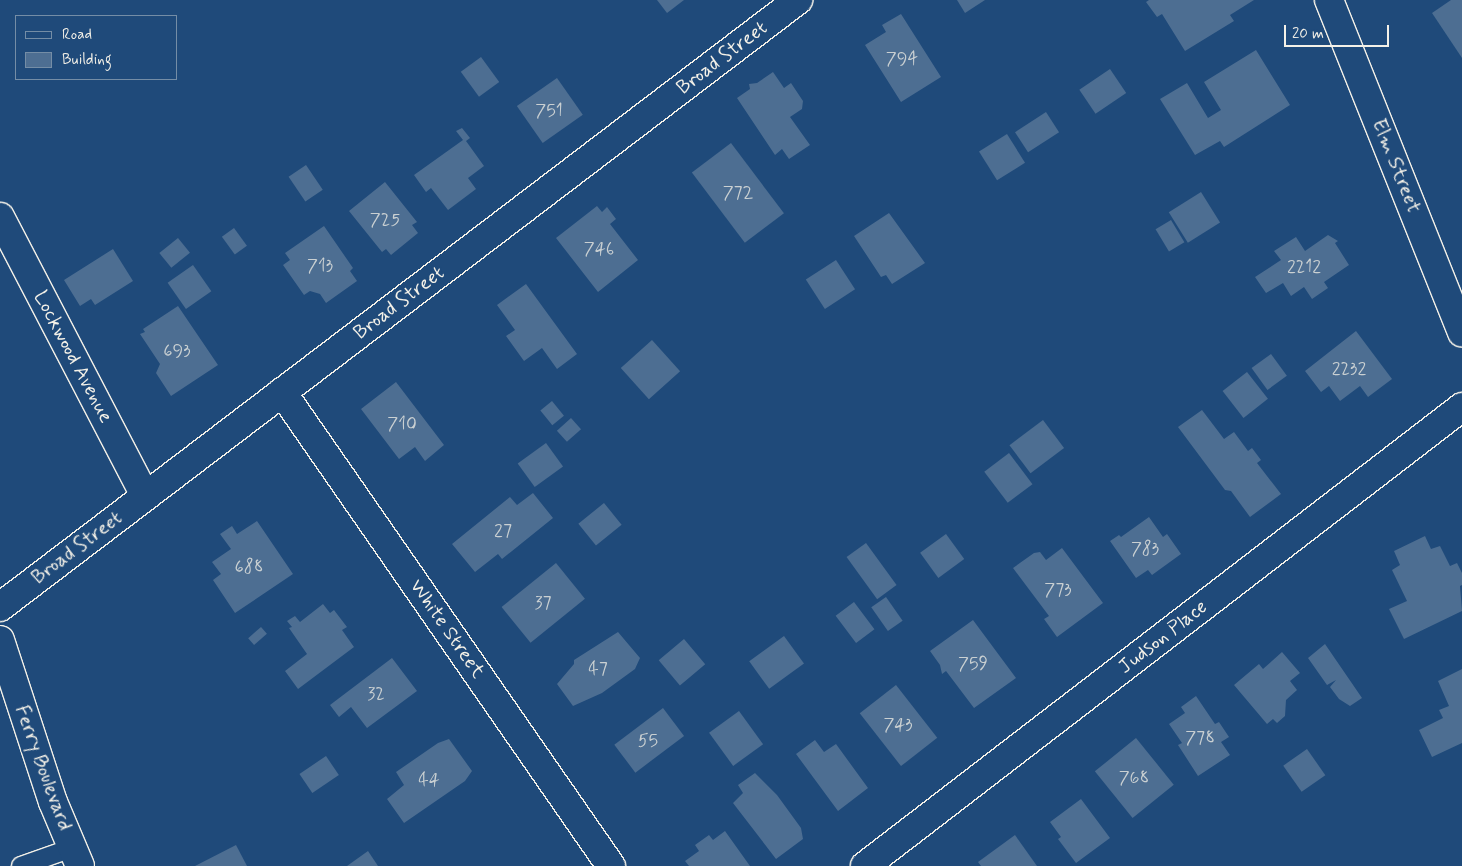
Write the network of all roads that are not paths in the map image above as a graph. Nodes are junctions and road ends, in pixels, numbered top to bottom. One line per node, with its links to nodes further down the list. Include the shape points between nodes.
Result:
1 (798, 0): 5 (street, Broad Street)
2 (1329, 0): 4 (street, Elm Street)
3 (0, 217): 7 (street, Lockwood Avenue)
4 (1462, 332)
5 (282, 392): 7 (street, Broad Street); 12 (street, White Street)
6 (1462, 407): 13 (street, Judson Place)
7 (145, 496): 8 (street, Broad Street)
8 (0, 607)
9 (0, 640): 10 (street, Ferry Boulevard, via 53,802)
10 (76, 857): 11 (lane)
11 (20, 866)
12 (611, 866)
13 (864, 866)

